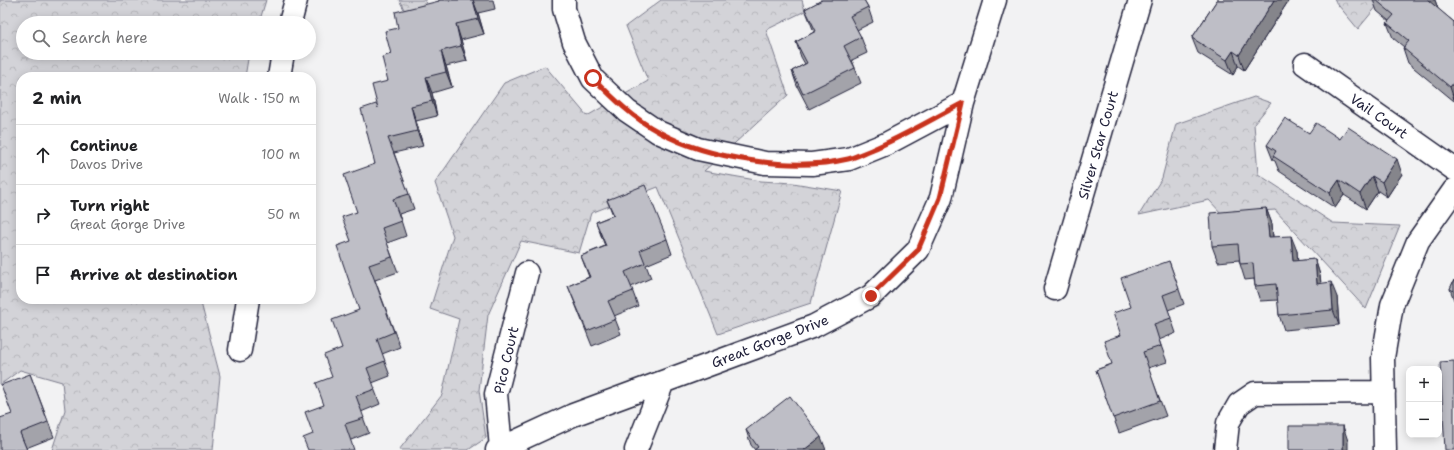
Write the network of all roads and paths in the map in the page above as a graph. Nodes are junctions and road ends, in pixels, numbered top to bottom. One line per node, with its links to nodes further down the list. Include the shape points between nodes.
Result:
1 (296, 0): 5 (street)
2 (564, 0): 9 (street, via 564,9 574,42 593,78 627,111 658,132 698,149 765,163 812,164 849,159 886,144)
3 (995, 0): 9 (street, Great Gorge Drive)
4 (1140, 0): 13 (street, Silver Star Court)
5 (292, 16)
6 (282, 60): 8 (street)
7 (1305, 64): 10 (street, Vail Court)
8 (280, 72)
9 (963, 103): 16 (street, Great Gorge Drive, via 940,198 918,250 871,296 814,326)
10 (1454, 169)
11 (1454, 190): 17 (street, via 1418,241 1392,305 1383,358)
12 (527, 273): 18 (street, Pico Court, via 496,394)
13 (1055, 289)
14 (247, 304): 15 (street)
15 (240, 350)
16 (663, 382): 18 (street, Great Gorge Drive, via 573,415); 19 (street)
17 (1384, 392): 20 (street, via 1255,392 1238,404 1228,423); 21 (street)
18 (499, 449)
19 (636, 450)
20 (1225, 450)
21 (1385, 450)

